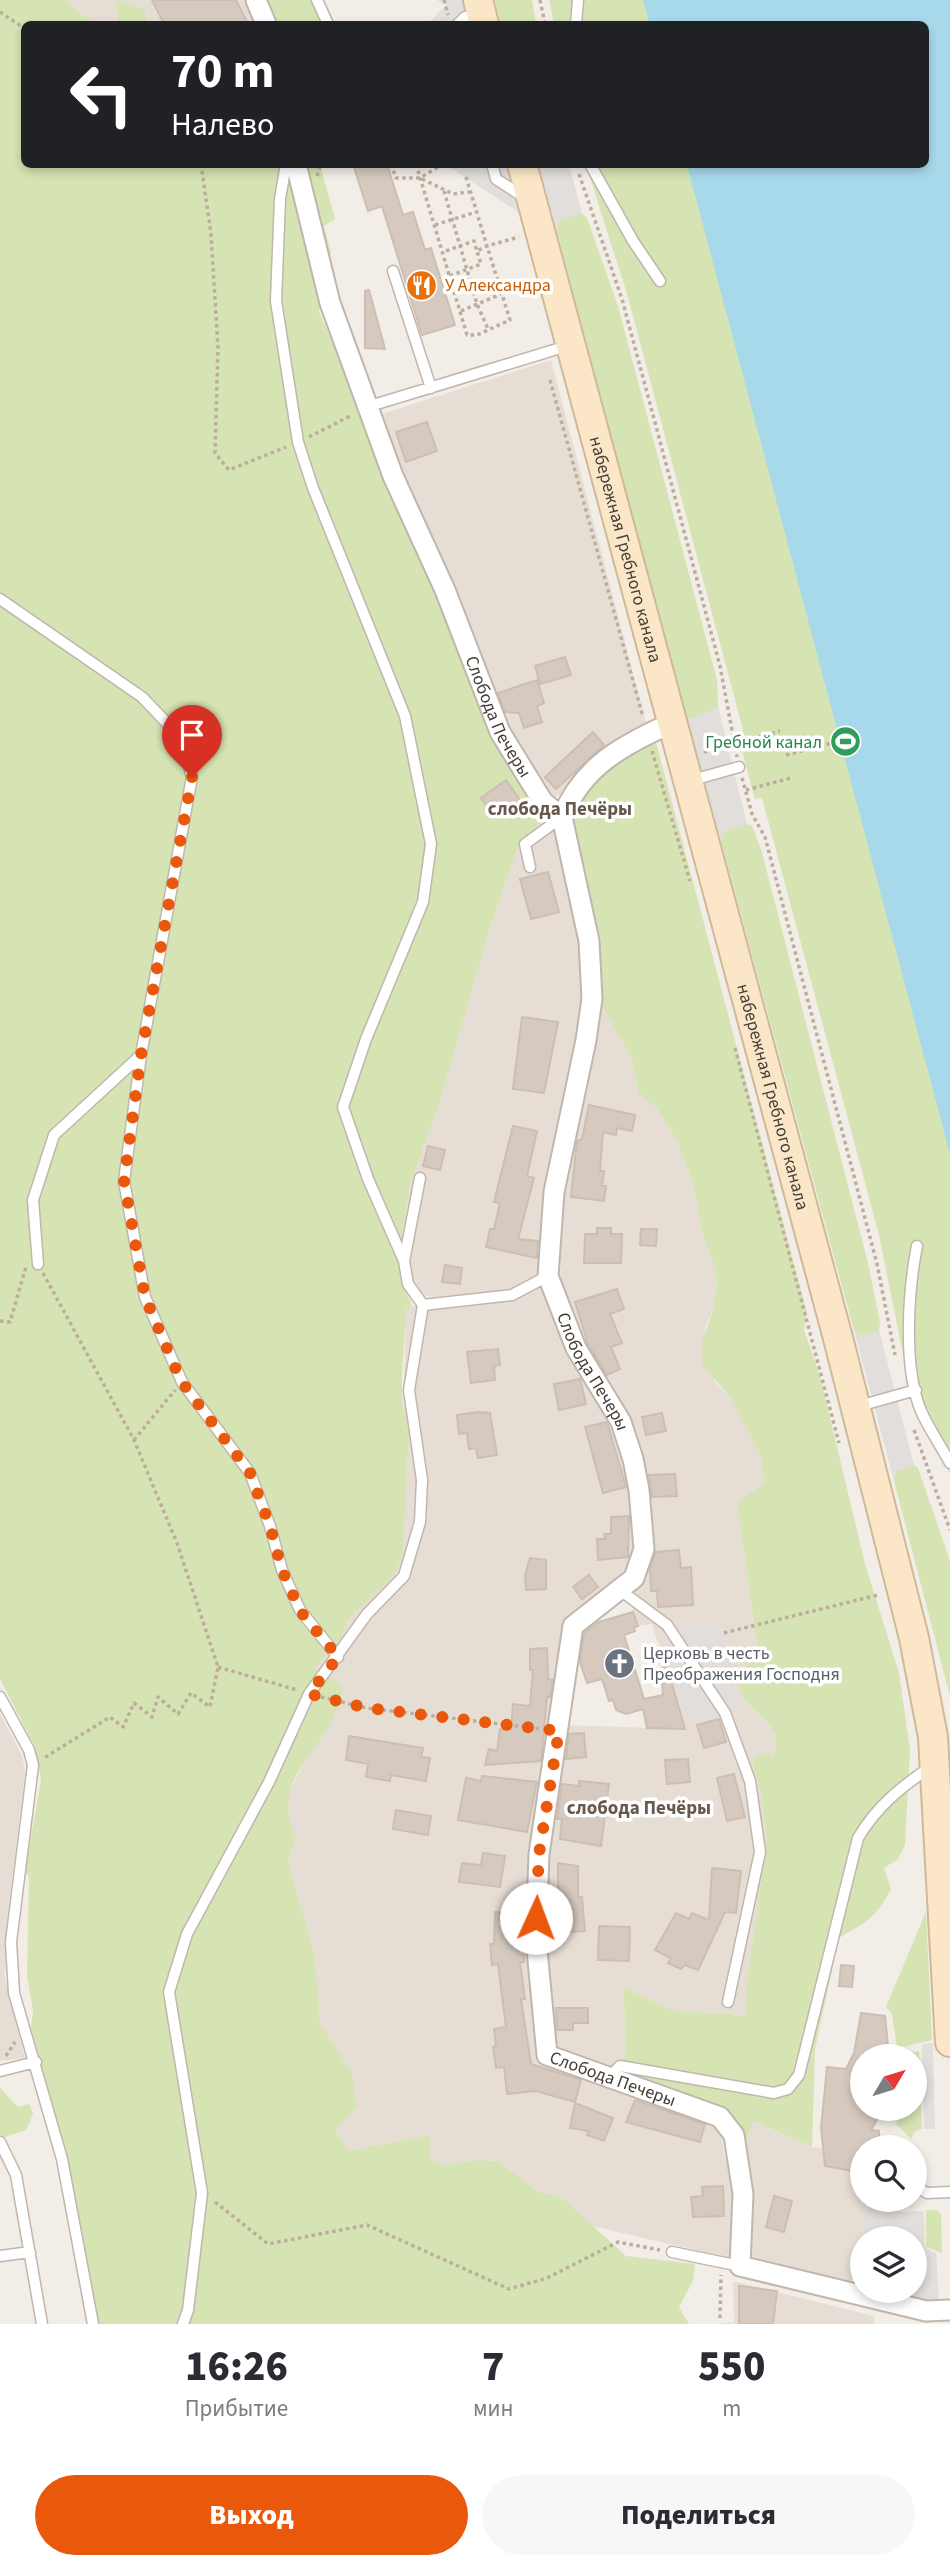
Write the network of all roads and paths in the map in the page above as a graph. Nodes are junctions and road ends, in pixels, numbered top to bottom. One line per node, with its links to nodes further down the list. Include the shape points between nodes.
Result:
1 (256, 0): 7 (street)
2 (317, 0): 8 (lane)
3 (444, 0): 9 (path)
4 (540, 0): 10 (path)
5 (578, 0): 11 (lane)
6 (0, 12): 12 (path)
7 (265, 21)
8 (327, 21)
9 (450, 21)
10 (544, 21)
11 (576, 21)
12 (21, 26)
13 (201, 168): 48 (path, via 211,234 218,348 215,453 229,470)
14 (285, 168): 48 (lane, via 276,301)
15 (297, 168): 47 (street, Слобода Печеры, via 330,303)
16 (393, 168): 23 (path, via 397,178)
17 (417, 168): 23 (path)
18 (436, 168): 23 (path)
19 (493, 168): 27 (lane, via 496,180)
20 (523, 168): 27 (street, набережная Гребного канала)
21 (577, 168): 53 (path, via 622,299 720,666)
22 (592, 168): 39 (lane)
23 (420, 177): 25 (path); 30 (path)
24 (466, 177): 26 (path)
25 (444, 191): 26 (path); 29 (path)
26 (470, 192): 28 (path)
27 (533, 203): 44 (street, набережная Гребного канала)
28 (476, 212): 29 (path); 33 (path)
29 (453, 220): 30 (path); 32 (path)
30 (435, 225): 35 (path)
31 (521, 236): 33 (path)
32 (460, 246): 34 (path, via 474,241); 35 (path); 36 (path)
33 (487, 246): 34 (path); 40 (path)
34 (477, 251): 36 (path, via 481,264)
35 (443, 252): 38 (path)
36 (466, 270): 38 (path); 41 (path)
37 (393, 271): 46 (lane)
38 (450, 276): 42 (path)
39 (660, 281)
40 (502, 294): 41 (path); 43 (path, via 510,320)
41 (477, 304): 42 (path); 43 (path)
42 (461, 311): 43 (path, via 467,335)
43 (488, 330)
44 (571, 345): 46 (lane); 50 (street, набережная Гребного канала)
45 (550, 380): 50 (path)
46 (431, 388): 47 (lane)
47 (370, 406): 48 (path); 59 (street, Слобода Печеры, via 393,476 445,590 500,732 543,802)
48 (298, 442): 66 (lane, via 405,716 431,844 423,902 343,1107)
49 (0, 598): 63 (lane, via 142,696 182,739 192,777)
50 (660, 728): 57 (street, набережная Гребного канала); 59 (street, via 593,768 573,791); 61 (path)
51 (779, 731): 53 (path)
52 (840, 741): 54 (path)
53 (733, 744): 55 (path)
54 (786, 755)
55 (739, 767): 57 (lane); 58 (path)
56 (791, 778): 58 (path)
57 (689, 781): 74 (street, набережная Гребного канала)
58 (746, 790): 73 (path, via 768,850 877,1264)
59 (562, 817): 60 (lane, via 525,844); 68 (street, Слобода Печеры, via 589,941 592,999 554,1192)
60 (530, 867)
61 (694, 894)
62 (734, 1044): 76 (path)
63 (141, 1055): 67 (lane, via 54,1135 33,1200); 71 (lane, via 124,1181 145,1297)
64 (420, 1178): 66 (lane)
65 (917, 1246): 72 (lane, via 910,1278)
66 (404, 1261): 69 (lane, via 408,1284)
67 (38, 1264): 70 (path, via 27,1264 10,1322); 75 (path)
68 (548, 1276): 69 (lane, via 512,1295); 80 (street, Слобода Печеры, via 576,1348 621,1422 634,1459 644,1549 634,1578)
69 (423, 1305): 84 (lane, via 409,1390 422,1480 420,1522 404,1576 367,1615)
70 (0, 1321)
71 (181, 1381): 75 (path); 84 (lane, via 250,1473 300,1611)
72 (916, 1390): 73 (lane); 77 (lane)
73 (904, 1393): 74 (lane); 78 (path)
74 (856, 1407): 89 (street, набережная Гребного канала, via 914,1638)
75 (134, 1440): 85 (path, via 177,1544)
76 (841, 1447)
77 (950, 1463)
78 (950, 1530)
79 (875, 1582): 81 (path)
80 (620, 1590): 88 (street, Слобода Печеры, via 573,1626); 91 (lane, via 667,1625 725,1713 750,1781 760,1852)
81 (878, 1595): 82 (path); 83 (path)
82 (881, 1608)
83 (724, 1633)
84 (338, 1657): 86 (lane)
85 (218, 1667): 86 (path); 90 (path, via 210,1707 191,1693 178,1714 158,1697 152,1717 134,1703 123,1727 110,1717)
86 (309, 1694): 88 (path, via 367,1708); 100 (lane, via 269,1782 187,1934 169,1992)
87 (0, 1697): 90 (lane)
88 (559, 1731): 97 (street, Слобода Печеры, via 539,1854 536,1939 547,2054)
89 (934, 1764): 93 (street, набережная Гребного канала); 97 (lane, via 895,1791 870,1817 858,1838 799,2075 788,2089 774,2094 747,2091 620,2066)
90 (33, 1765): 92 (lane, via 11,1942 14,1993)
91 (728, 2002)
92 (23, 2029): 94 (lane); 95 (path)
93 (950, 2042)
94 (36, 2062): 96 (lane); 109 (lane, via 62,2159)
95 (0, 2063)
96 (0, 2071)
97 (607, 2079): 105 (street, Слобода Печеры, via 720,2117 734,2135 743,2194)
98 (0, 2142): 102 (lane, via 16,2175)
99 (950, 2192): 101 (lane)
100 (202, 2193): 103 (path, via 268,2244 367,2225 509,2289 547,2278 618,2242); 110 (lane)
101 (927, 2193)
102 (30, 2252): 104 (lane); 108 (lane)
103 (672, 2252): 105 (lane)
104 (0, 2256)
105 (731, 2264): 106 (street, via 926,2311); 107 (path)
106 (950, 2310)
107 (720, 2318)
108 (42, 2324)
109 (93, 2324)
110 (183, 2324)

